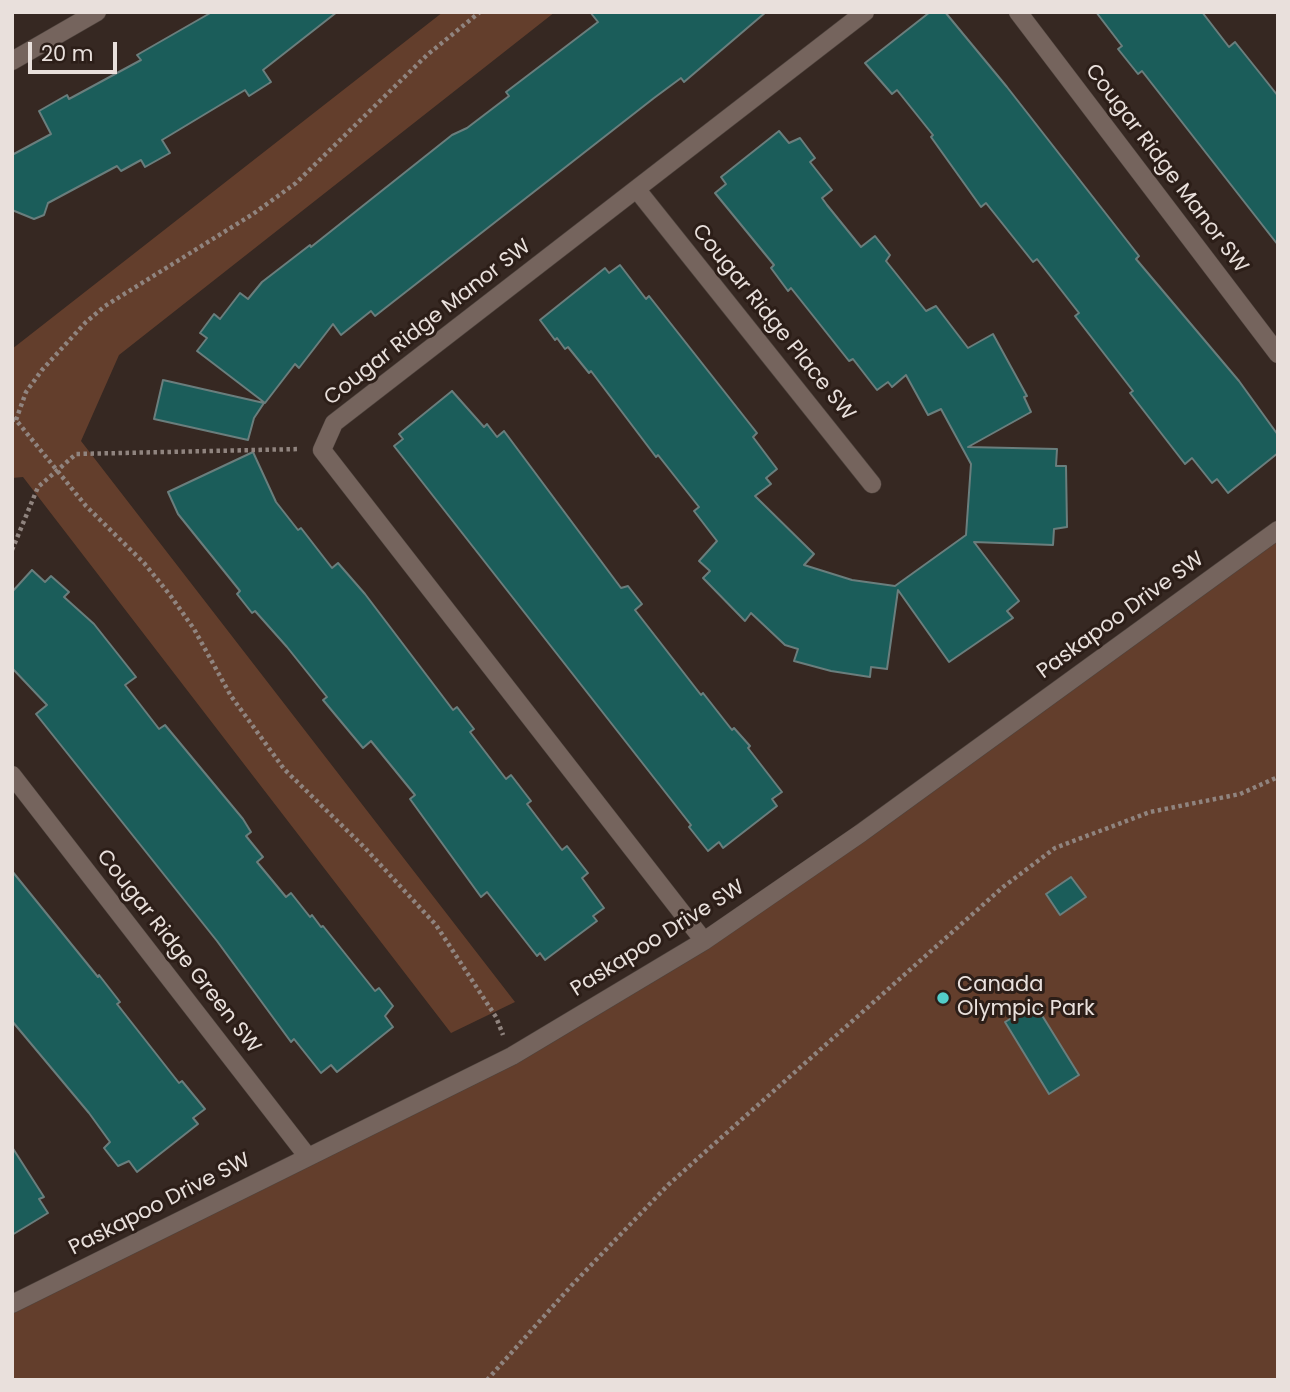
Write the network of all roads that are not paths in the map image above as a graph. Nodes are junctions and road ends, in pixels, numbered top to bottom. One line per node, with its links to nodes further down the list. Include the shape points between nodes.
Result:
1 (97, 12): 4 (street)
2 (865, 12): 5 (street, Cougar Ridge Manor SW)
3 (1018, 12): 6 (street, Cougar Ridge Manor SW)
4 (12, 61)
5 (638, 191): 7 (street, Cougar Ridge Place SW); 10 (street, Cougar Ridge Manor SW, via 334,423 322,450)
6 (1278, 354)
7 (872, 484)
8 (1278, 530): 10 (street, Paskapoo Drive SW)
9 (12, 775): 11 (street, Cougar Ridge Green SW)
10 (704, 941): 11 (street, Paskapoo Drive SW, via 512,1055)
11 (308, 1157): 12 (street, Paskapoo Drive SW)
12 (12, 1304)

